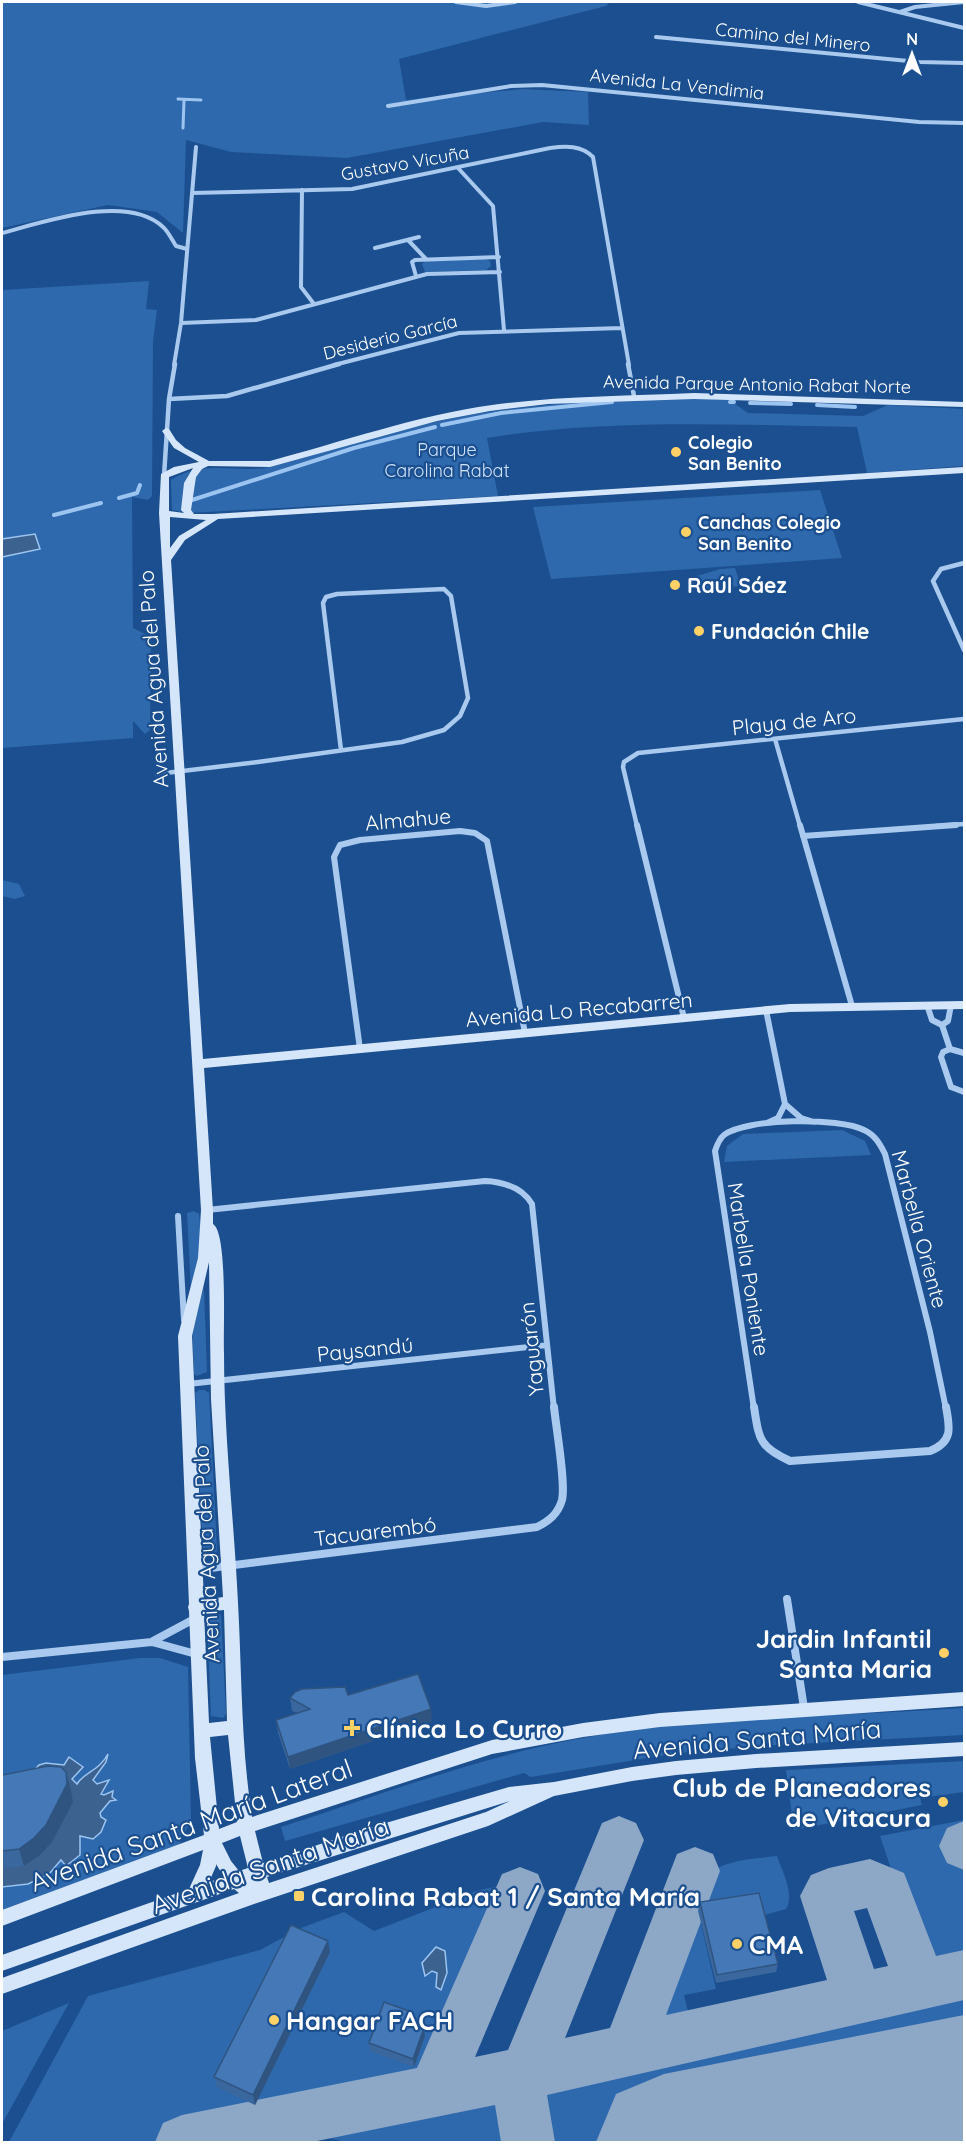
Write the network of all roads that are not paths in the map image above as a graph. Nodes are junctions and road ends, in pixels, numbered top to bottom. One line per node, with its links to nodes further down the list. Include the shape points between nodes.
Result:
1 (456, 2): 2 (street, via 489,6)
2 (515, 2)
3 (858, 2): 5 (street)
4 (964, 2): 5 (street)
5 (900, 12): 6 (street)
6 (964, 28)
7 (656, 37): 8 (street, Camino del Minero, via 927,63)
8 (964, 63)
9 (388, 106): 10 (street, Avenida La Vendimia, via 511,86 542,85 919,122)
10 (964, 123)
11 (196, 147): 14 (street, Avenida Agua del Palo)
12 (458, 168): 13 (street, Gustavo Vicuña, via 360,188); 20 (street, via 492,203); 26 (street, Gustavo Vicuña, via 558,147 573,147 593,157)
13 (302, 190): 14 (street, Gustavo Vicuña); 24 (street, via 301,287)
14 (192, 193): 19 (street, Avenida Agua del Palo)
15 (2, 233): 19 (street, via 78,214 117,211 158,221 170,231 176,246)
16 (419, 237): 17 (street)
17 (408, 240): 18 (street); 21 (street)
18 (375, 248)
19 (187, 249): 25 (street, Avenida Agua del Palo)
20 (499, 256): 21 (street); 22 (street)
21 (426, 259): 23 (street, via 412,262)
22 (500, 272): 23 (street); 27 (street)
23 (416, 276): 24 (street)
24 (314, 304): 25 (street, via 248,321)
25 (181, 323): 29 (street, Avenida Agua del Palo)
26 (622, 328): 27 (street, Desiderio García); 28 (street)
27 (504, 330): 29 (street, Desiderio García, via 448,335 227,396)
28 (634, 396): 30 (street, Avenida Parque Antonio Rabat Norte); 32 (street, Avenida Parque Antonio Rabat Norte, via 548,400 490,408 404,426 270,464)
29 (169, 399): 31 (street, Avenida Agua del Palo)
30 (964, 405)
31 (166, 431): 32 (street, via 182,450); 34 (street, Avenida Agua del Palo)
32 (212, 463): 34 (street, Avenida Parque Antonio Rabat Norte, via 187,465); 36 (street, via 195,469 190,477 186,510)
33 (964, 470): 37 (street)
34 (164, 476): 35 (street, Avenida Agua del Palo)
35 (164, 513): 36 (street); 38 (street, Avenida Agua del Palo)
36 (192, 517): 37 (street)
37 (224, 517): 38 (street, via 190,531 174,545)
38 (166, 559): 44 (street, Avenida Agua del Palo)
39 (964, 563): 40 (street, via 951,564 934,577)
40 (964, 650)
41 (964, 719): 42 (street, Playa de Aro)
42 (775, 739): 47 (street); 53 (street, Playa de Aro, via 638,753 624,762)
43 (341, 750): 43 (street, via 323,603 326,597 444,589 451,596 468,693 457,719 434,734); 44 (street)
44 (180, 772): 45 (street); 59 (street, Avenida Agua del Palo)
45 (157, 774)
46 (964, 824): 47 (street)
47 (803, 836): 51 (street)
48 (927, 1005): 49 (street, Avenida Lo Recabarren); 51 (street, Avenida Lo Recabarren); 54 (street, via 932,1020)
49 (951, 1005): 50 (street, Avenida Lo Recabarren); 54 (street, via 948,1021)
50 (964, 1005)
51 (852, 1006): 52 (street, Avenida Lo Recabarren)
52 (766, 1010): 53 (street, Avenida Lo Recabarren); 61 (street)
53 (684, 1018): 55 (street, Avenida Lo Recabarren)
54 (942, 1025): 56 (street)
55 (525, 1033): 57 (street, Avenida Lo Recabarren); 57 (street, Almahue, via 483,836 460,831 360,840 340,845 334,857)
56 (950, 1048): 58 (street); 60 (street, via 941,1057 949,1084)
57 (360, 1049): 59 (street, Avenida Lo Recabarren)
58 (964, 1053)
59 (199, 1064): 65 (street, Avenida Agua del Palo)
60 (964, 1092)
61 (785, 1104): 62 (street, via 801,1118); 64 (street, via 778,1118)
62 (823, 1123): 63 (street, Marbella Oriente); 71 (street, Marbella Oriente, via 857,1125 869,1130 881,1145 951,1430 948,1440 925,1452)
63 (790, 1124): 64 (street, Marbella Poniente)
64 (761, 1125): 71 (street, Marbella Poniente, via 725,1134 715,1154 758,1435 771,1452)
65 (207, 1210): 67 (street, Avenida Agua del Palo, via 204,1258); 68 (street, Yaguarón, via 485,1181 512,1186 526,1194 532,1204); 69 (street, Avenida Agua del Palo, via 213,1235)
66 (178, 1216): 67 (street, Avenida Agua del Palo)
67 (185, 1336): 70 (street, Avenida Agua del Palo)
68 (547, 1346): 69 (street, Paysandú); 72 (street, Yaguarón, via 563,1493)
69 (218, 1381): 70 (street, Paysandú); 73 (street, Avenida Agua del Palo)
70 (187, 1384): 74 (street, Avenida Agua del Palo)
71 (790, 1461)
72 (555, 1515): 73 (street, Tacuarembó, via 546,1524 513,1533)
73 (228, 1566): 74 (street, Tacuarembó); 76 (street, Avenida Agua del Palo)
74 (194, 1570): 77 (street, Avenida Agua del Palo)
75 (787, 1599): 82 (street)
76 (231, 1603): 77 (street); 83 (street, Avenida Agua del Palo)
77 (195, 1612): 78 (street); 79 (street, Avenida Agua del Palo)
78 (152, 1642): 79 (street); 80 (street)
79 (198, 1654): 84 (street, Avenida Agua del Palo)
80 (2, 1657)
81 (964, 1699): 82 (street, Avenida Santa María Lateral)
82 (804, 1708): 87 (street, Avenida Santa María Lateral, via 631,1724 492,1747)
83 (234, 1728): 84 (street); 87 (street, Avenida Agua del Palo)
84 (202, 1730): 88 (street, Avenida Agua del Palo)
85 (964, 1749): 86 (street, Avenida Santa María, via 676,1768)
86 (554, 1789): 89 (street, Avenida Santa María, via 480,1801); 92 (street, Avenida Santa María, via 488,1819)
87 (244, 1827): 88 (street, Avenida Santa María Lateral); 89 (street, Avenida Agua del Palo)
88 (212, 1838): 90 (street, Avenida Agua del Palo); 91 (street, via 208,1866); 93 (street, Avenida Santa María Lateral)
89 (257, 1873): 90 (street, Avenida Santa María); 92 (street, Avenida Agua del Palo)
90 (236, 1880): 91 (street, Avenida Santa María); 92 (street, Avenida Agua del Palo)
91 (195, 1894): 94 (street, Avenida Santa María)
92 (259, 1894): 95 (street, Avenida Santa María)
93 (2, 1918)
94 (2, 1963)
95 (2, 1986)

